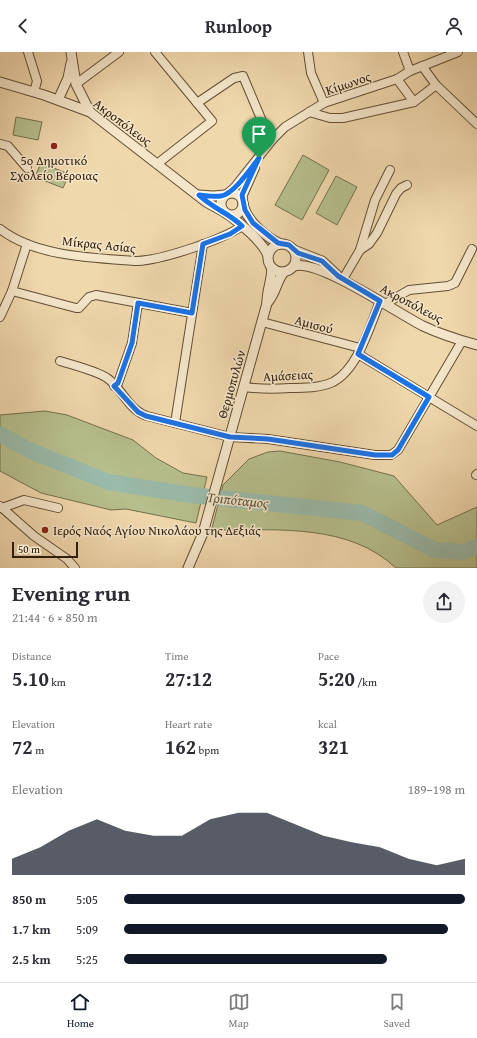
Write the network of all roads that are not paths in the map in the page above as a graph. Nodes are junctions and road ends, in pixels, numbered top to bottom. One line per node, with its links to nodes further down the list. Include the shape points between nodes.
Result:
1 (28, 52): 15 (street, via 37,80)
2 (120, 52): 12 (street)
3 (155, 52): 20 (street)
4 (308, 52): 21 (street, via 311,73)
5 (403, 52): 9 (street)
6 (458, 52): 8 (street, Κίμωνος)
7 (72, 54): 12 (street); 14 (street, via 68,78)
8 (422, 66): 9 (street, Κίμωνος); 13 (street)
9 (410, 72): 10 (street, Κίμωνος)
10 (397, 79): 18 (street); 21 (street, Κίμωνος)
11 (0, 82): 15 (street, Ακροπόλεως)
12 (76, 84): 19 (street); 22 (street)
13 (436, 85): 18 (street); 24 (street)
14 (63, 88): 16 (street, via 56,93); 17 (street)
15 (34, 92): 16 (street, Ακροπόλεως)
16 (44, 94): 17 (street, Ακροπόλεως)
17 (58, 100): 19 (street, Ακροπόλεως)
18 (414, 102): 23 (street, via 344,118 330,118)
19 (68, 103): 22 (street, Ακροπόλεως)
20 (197, 103): 25 (street, via 234,78 243,76 262,121); 28 (street, via 212,121)
21 (324, 103): 23 (street, Κίμωνος)
22 (90, 112): 28 (street, Ακροπόλεως)
23 (309, 112): 25 (street, Κίμωνος, via 285,127)
24 (477, 125)
25 (273, 139): 27 (street, Κίμωνος)
26 (0, 144): 29 (street, via 8,146)
27 (259, 158): 32 (street, Κίμωνος); 34 (street, Κίμωνος, via 242,195)
28 (157, 164): 33 (street, Ακροπόλεως)
29 (27, 168)
30 (390, 170): 43 (street, via 376,200)
31 (407, 185): 43 (street, via 396,194 369,244)
32 (226, 194): 33 (street); 34 (street, via 234,193); 35 (street, via 221,204)
33 (199, 195): 35 (street, Ακροπόλεως)
34 (243, 201): 35 (street, via 239,213); 40 (street, via 253,223)
35 (227, 214): 36 (street, Ακροπόλεως)
36 (242, 226): 39 (street, Μίκρας Ασίας, via 230,234); 44 (street, Ακροπόλεως, via 262,246)
37 (0, 229): 38 (street, Μίκρας Ασίας)
38 (27, 244): 39 (street, Μίκρας Ασίας, via 54,252 137,261); 49 (street)
39 (203, 244): 53 (street)
40 (281, 244): 42 (street, via 289,245); 44 (street, via 273,247)
41 (472, 248): 52 (street, via 455,283 409,290)
42 (294, 250): 45 (street); 48 (street, Ακροπόλεως, via 322,261)
43 (360, 250): 48 (street)
44 (268, 256): 46 (street)
45 (294, 266): 47 (street); 48 (street, Ακροπόλεως, via 306,266)
46 (271, 267): 47 (street); 51 (street, Θερμοπυλών, via 266,292)
47 (284, 272): 51 (street, Θερμοπυλών, via 274,295)
48 (340, 278): 52 (street, Ακροπόλεως)
49 (12, 291): 50 (street, via 76,308 92,296); 54 (street)
50 (138, 303): 53 (street); 60 (street, via 132,343 118,383)
51 (267, 303): 55 (street, Θερμοπυλών)
52 (383, 303): 56 (street, Ακροπόλεως, via 423,326); 58 (street, Αμάσειας)
53 (192, 313): 63 (street)
54 (0, 316)
55 (262, 322): 58 (street, Αμισού); 61 (street, Θερμοπυλών)
56 (462, 341): 57 (street, Ακροπόλεως); 62 (street)
57 (477, 345)
58 (359, 351): 61 (street, Αμάσειας, via 345,373 333,382 320,386 256,389); 62 (street, Αμισού)
59 (60, 361): 60 (street, via 107,378)
60 (114, 386): 63 (street, via 142,415)
61 (244, 387): 65 (street, Θερμοπυλών)
62 (429, 397): 64 (street, Αμισού); 65 (street, via 398,450 392,455 375,455 268,439)
63 (175, 423): 65 (street)
64 (477, 426)
65 (230, 437): 69 (street, Θερμοπυλών, via 203,533)
66 (1, 507): 67 (street, via 24,500); 68 (street)
67 (58, 508)
68 (75, 568)
69 (188, 568)

